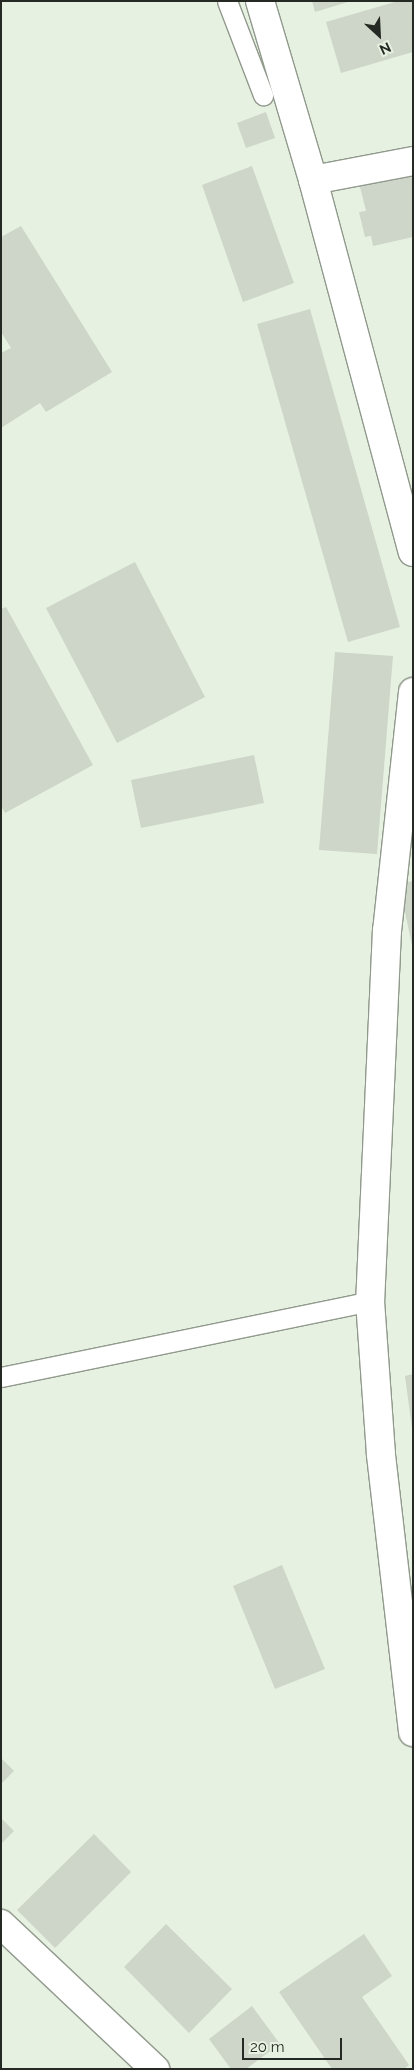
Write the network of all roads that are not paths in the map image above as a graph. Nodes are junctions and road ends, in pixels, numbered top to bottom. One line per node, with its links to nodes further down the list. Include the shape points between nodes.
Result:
1 (227, 1): 3 (lane)
2 (260, 1): 5 (street)
3 (263, 96)
4 (413, 161): 5 (street)
5 (313, 180): 6 (street)
6 (413, 552)
7 (413, 692): 8 (street)
8 (405, 828): 9 (street, via 387,930)
9 (370, 1302): 10 (lane); 11 (street, via 380,1456)
10 (1, 1377)
11 (413, 1732)
12 (1, 1924): 13 (street)
13 (155, 2069)

